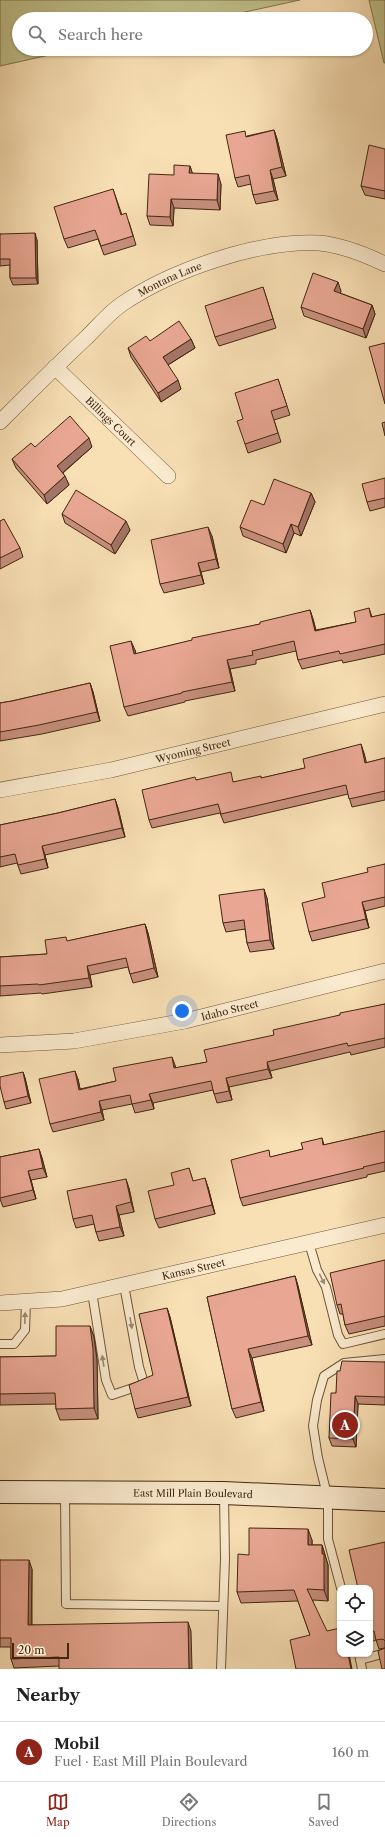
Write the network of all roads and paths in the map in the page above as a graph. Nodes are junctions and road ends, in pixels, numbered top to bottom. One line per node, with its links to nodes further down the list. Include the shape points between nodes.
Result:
1 (385, 264): 2 (street, Montana Lane, via 359,252 319,243 278,246 186,270 158,282 121,305)
2 (55, 367): 3 (street, Montana Lane); 4 (street, Billings Court)
3 (0, 422)
4 (168, 476)
5 (385, 704): 6 (street, Wyoming Street, via 110,770)
6 (0, 790)
7 (385, 971): 8 (street, Idaho Street, via 185,1021 74,1041)
8 (0, 1045)
9 (385, 1225): 10 (street, Kansas Street)
10 (309, 1243): 11 (street, Kansas Street); 15 (lane, one-way to 15, via 317,1270 326,1287 338,1335 343,1344)
11 (124, 1285): 12 (street, Kansas Street); 12 (lane, one-way to 12, via 144,1383 112,1395 106,1380)
12 (92, 1292): 13 (street, Kansas Street, via 62,1299)
13 (26, 1302): 14 (street, Kansas Street); 16 (lane, one-way to 13, via 14,1344 25,1330)
14 (0, 1303)
15 (385, 1334)
16 (0, 1344)
17 (385, 1359): 21 (lane, via 344,1363 324,1376 313,1426)
18 (64, 1491): 19 (main road, East Mill Plain Boulevard); 20 (main road, East Mill Plain Boulevard); 24 (lane, via 66,1604)
19 (0, 1492)
20 (224, 1493): 21 (main road, East Mill Plain Boulevard); 24 (lane)
21 (328, 1499): 22 (main road, East Mill Plain Boulevard); 23 (lane, via 328,1539)
22 (385, 1500)
23 (340, 1585)
24 (223, 1606): 28 (lane)
25 (385, 1653): 26 (lane)
26 (373, 1655)
27 (359, 1657): 29 (lane)
28 (220, 1669)
29 (362, 1669)

